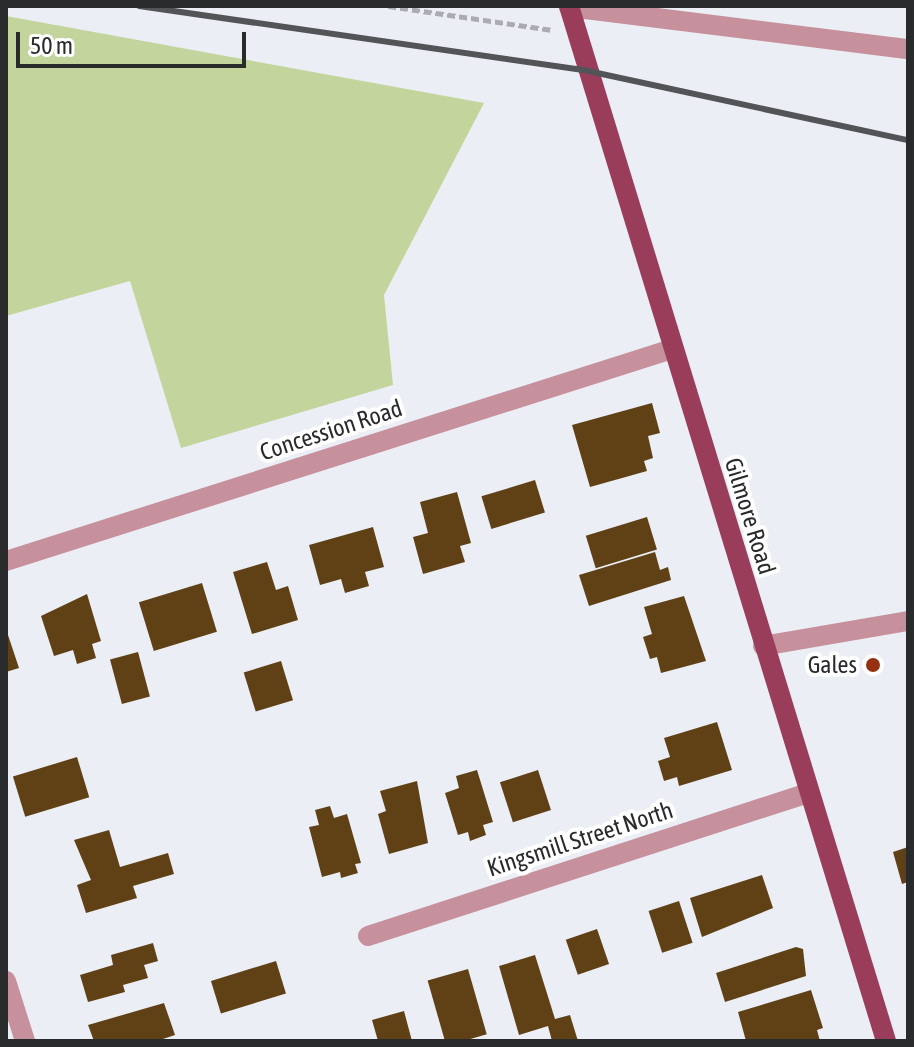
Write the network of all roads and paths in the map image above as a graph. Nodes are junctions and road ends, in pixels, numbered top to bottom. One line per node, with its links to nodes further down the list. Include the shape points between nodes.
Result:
1 (388, 6): 3 (path)
2 (569, 7): 3 (main road, Gilmore Road); 4 (street)
3 (576, 33): 5 (main road, Gilmore Road)
4 (908, 49)
5 (672, 349): 6 (street, Concession Road); 8 (main road, Gilmore Road)
6 (6, 561)
7 (908, 621): 8 (street)
8 (763, 646): 9 (main road, Gilmore Road)
9 (809, 793): 10 (street, Kingsmill Street North); 13 (main road, Gilmore Road)
10 (368, 936)
11 (6, 981): 12 (street)
12 (25, 1041)
13 (886, 1041)

